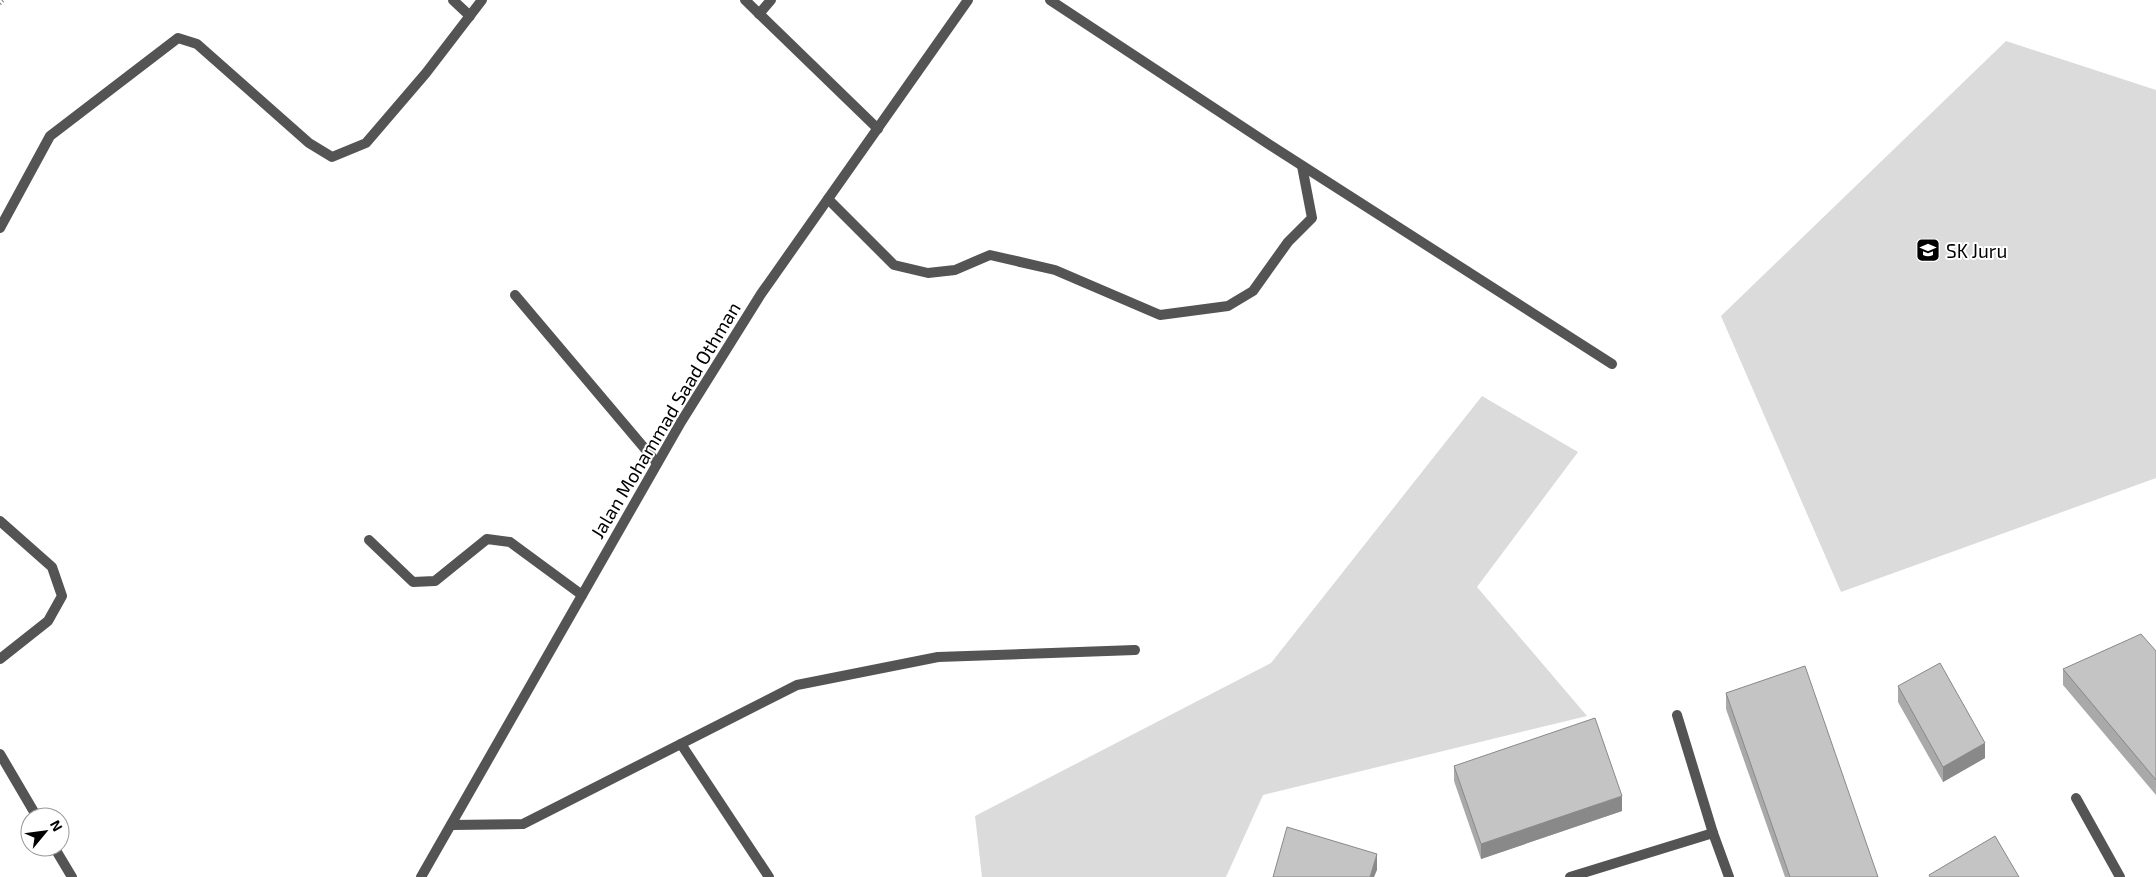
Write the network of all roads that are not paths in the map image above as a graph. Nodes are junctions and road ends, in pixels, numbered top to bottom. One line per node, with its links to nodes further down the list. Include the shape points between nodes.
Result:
1 (453, 0): 8 (street)
2 (482, 0): 8 (street)
3 (745, 0): 7 (street)
4 (772, 0): 7 (street)
5 (968, 0): 9 (street, Jalan Mohammad Saad Othman)
6 (1050, 0): 10 (street)
7 (759, 14): 9 (street)
8 (470, 16): 12 (street, via 366,144 332,157 309,143 197,44 178,38 50,136)
9 (878, 129): 11 (street, Jalan Mohammad Saad Othman)
10 (1302, 166): 11 (street, via 1312,218 1288,242 1253,291 1228,306 1160,315 1055,270 990,255 955,270 928,274 894,266); 14 (street)
11 (828, 199): 15 (street, Jalan Mohammad Saad Othman, via 761,294)
12 (0, 228)
13 (516, 295): 15 (street)
14 (1612, 364)
15 (657, 463): 18 (street, Jalan Mohammad Saad Othman)
16 (0, 521): 20 (street, via 52,567 62,596 48,620)
17 (368, 540): 18 (street, via 413,582 435,581 487,539 510,542)
18 (582, 596): 26 (street, Jalan Mohammad Saad Othman)
19 (1135, 650): 22 (street, via 938,657 797,684)
20 (0, 659)
21 (1677, 715): 27 (street)
22 (681, 744): 26 (street, via 523,824); 31 (street)
23 (0, 754): 25 (street)
24 (2076, 798): 34 (street)
25 (31, 807)
26 (451, 825): 30 (street, Jalan Mohammad Saad Othman)
27 (1713, 833): 32 (street); 33 (street)
28 (60, 857): 29 (street)
29 (72, 877)
30 (421, 877)
31 (769, 877)
32 (1570, 877)
33 (1728, 877)
34 (2120, 877)

